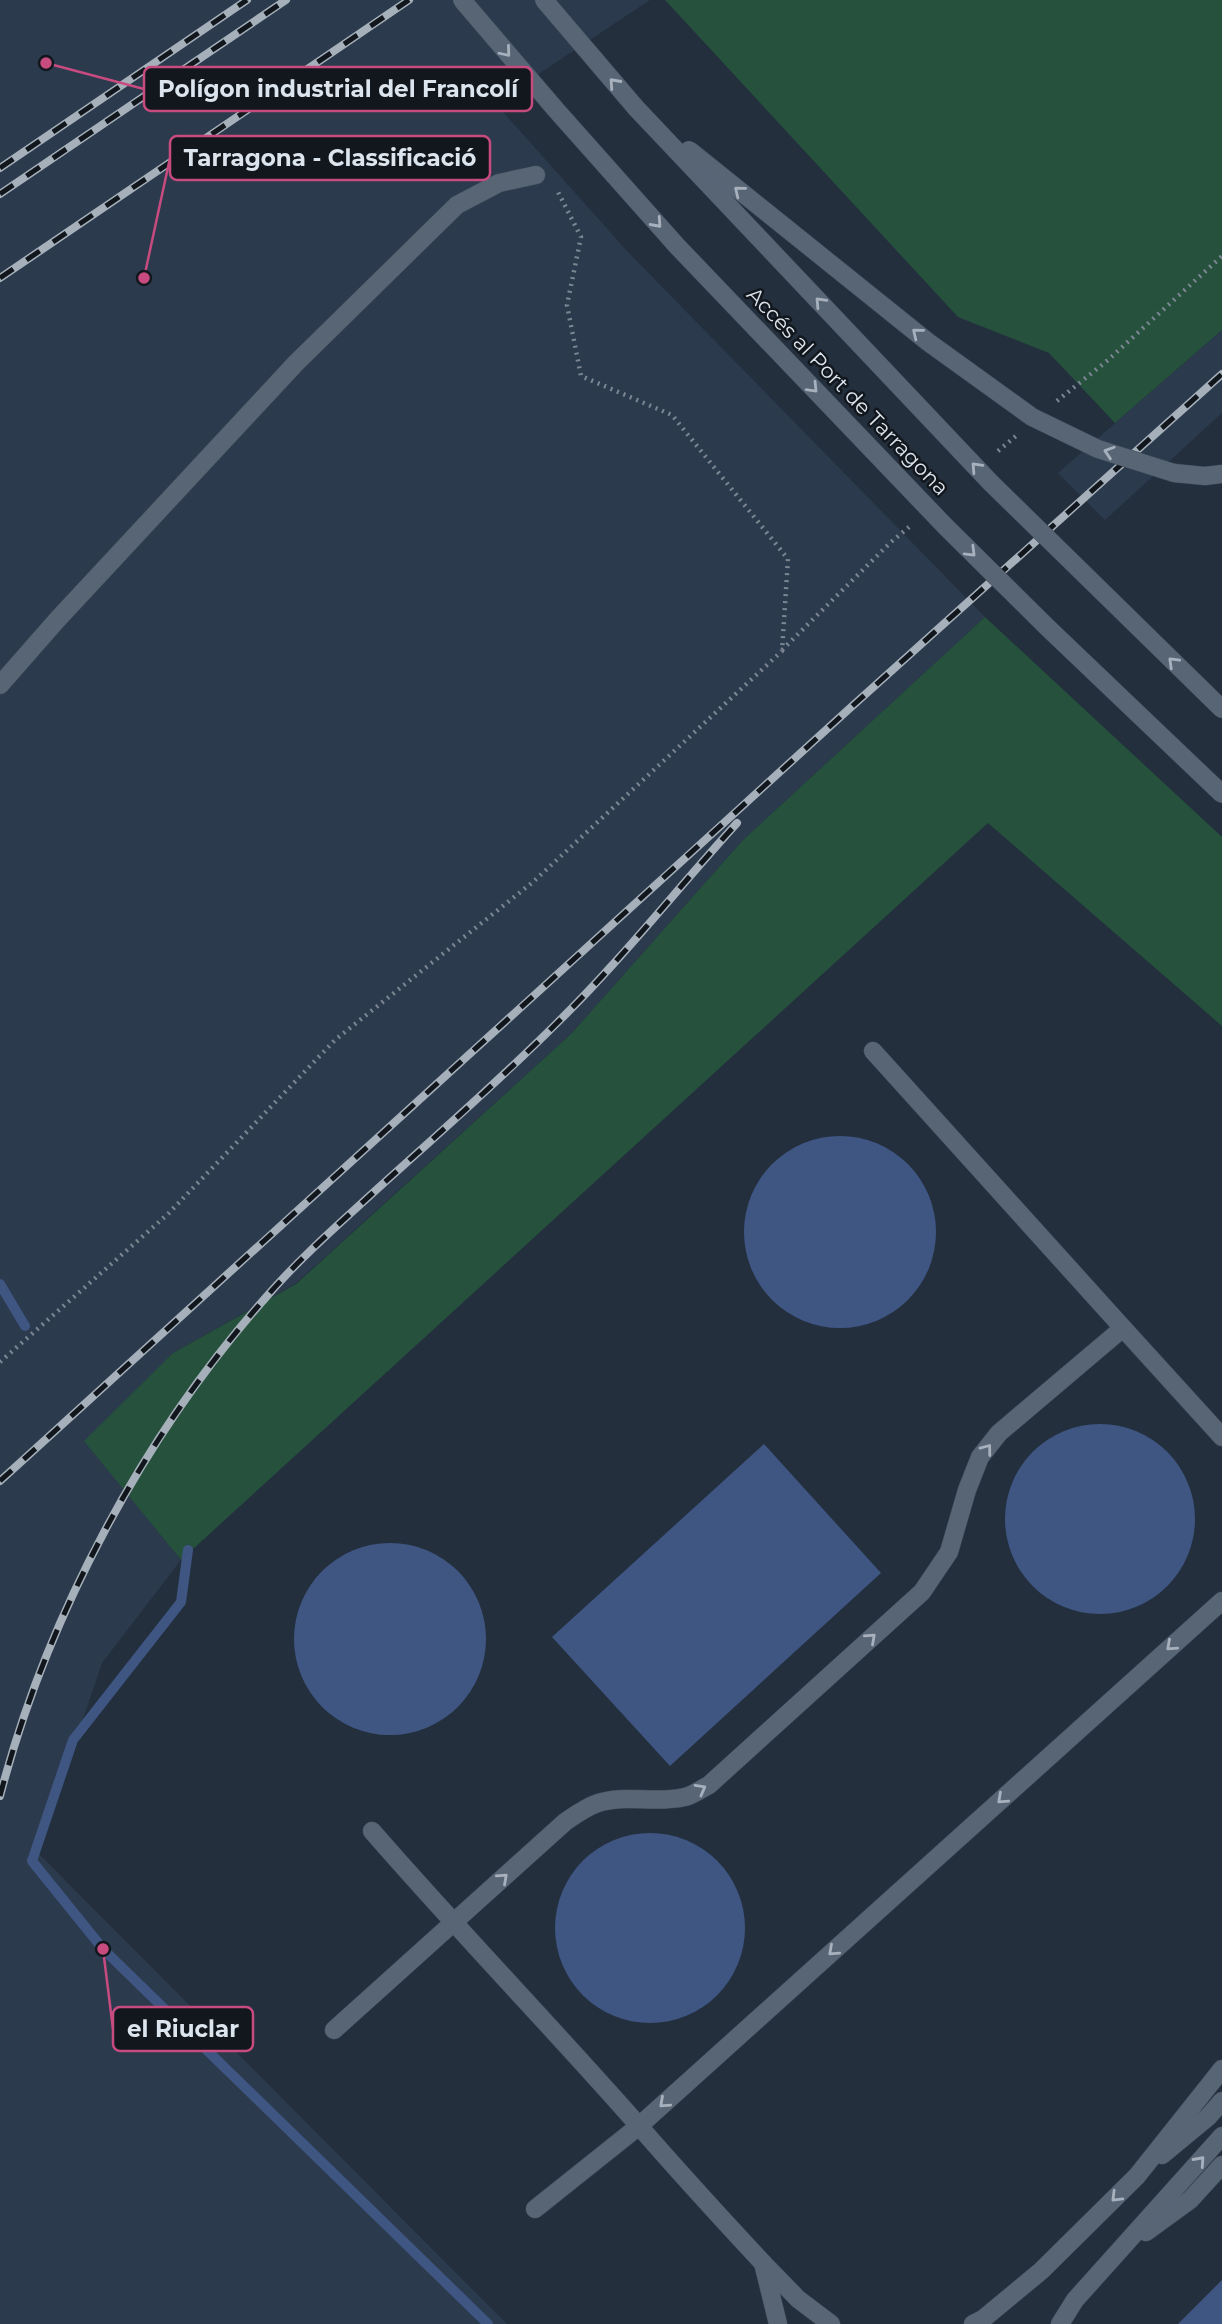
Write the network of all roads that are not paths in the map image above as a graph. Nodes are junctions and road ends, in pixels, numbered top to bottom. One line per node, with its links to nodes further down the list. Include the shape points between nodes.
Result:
1 (462, 0): 8 (street, Accés al Port de Tarragona, one-way to 8, bridge, via 677,246 945,526)
2 (544, 0): 3 (street, Accés al Port de Tarragona, one-way to 2, bridge)
3 (636, 108): 5 (street, one-way to 3, bridge, via 1174,473 1098,449 1032,417 928,342); 7 (street, Accés al Port de Tarragona, one-way to 3, bridge, via 991,483)
4 (536, 175): 6 (street, via 499,183 457,205 296,363)
5 (1222, 474)
6 (0, 685)
7 (1222, 709)
8 (1222, 794)
9 (873, 1051): 10 (street)
10 (1123, 1328): 11 (street); 14 (street, one-way to 10, via 583,1810 613,1800 686,1797 709,1786 922,1592 949,1552 980,1457 999,1433)
11 (1222, 1437)
12 (1222, 1601): 18 (street, one-way to 18)
13 (372, 1831): 14 (street)
14 (452, 1923): 15 (street); 18 (street)
15 (334, 2030)
16 (1222, 2069): 21 (street)
17 (1222, 2101): 21 (street)
18 (639, 2126): 22 (street); 24 (street)
19 (1222, 2136): 23 (street, one-way to 19)
20 (1222, 2165): 23 (street, via 1190,2200)
21 (1137, 2176): 27 (street, one-way to 27, via 1041,2271)
22 (535, 2209)
23 (1115, 2255): 28 (street)
24 (763, 2263): 25 (street); 26 (street)
25 (778, 2324)
26 (831, 2324)
27 (973, 2324)
28 (1060, 2324)

